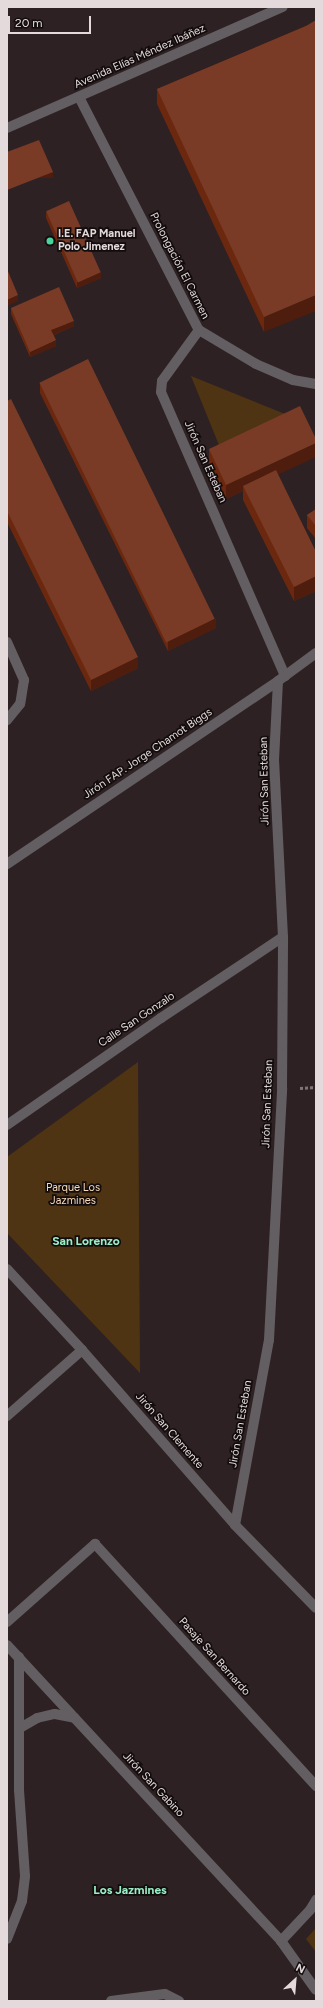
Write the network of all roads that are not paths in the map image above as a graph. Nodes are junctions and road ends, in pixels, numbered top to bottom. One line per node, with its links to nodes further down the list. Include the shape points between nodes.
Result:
1 (283, 7): 2 (street, Avenida Elías Méndez Ibáñez)
2 (79, 97): 3 (street, Avenida Elías Méndez Ibáñez); 4 (street, Prolongación El Carmen)
3 (7, 128)
4 (199, 330): 5 (street, Prolongación El Carmen, via 256,364 293,380); 10 (street, Jirón San Esteban, via 162,381 161,392)
5 (316, 384)
6 (7, 642): 11 (street, via 24,680 20,704)
7 (316, 653): 9 (street, Jirón FAP. Jorge Chamot Biggs)
8 (316, 656): 9 (street, Jirón FAP. Jorge Chamot Biggs)
9 (303, 663): 10 (street, Jirón FAP. Jorge Chamot Biggs)
10 (282, 678): 12 (street, Jirón FAP. Jorge Chamot Biggs); 13 (street, Jirón San Esteban, via 274,760)
11 (7, 720)
12 (7, 864)
13 (283, 937): 14 (street, Calle San Gonzalo); 18 (street, Jirón San Esteban, via 282,1088 269,1340)
14 (7, 1125)
15 (7, 1269): 16 (street, Jirón San Clemente)
16 (82, 1350): 17 (street); 18 (street, Jirón San Clemente)
17 (7, 1416)
18 (235, 1525): 19 (street, Jirón San Clemente)
19 (316, 1608)
20 (7, 1622): 25 (street, Pasaje San Bernardo, via 95,1544)
21 (7, 1644): 22 (street, Jirón San Gabino)
22 (19, 1657): 23 (street, Jirón San Gabino); 24 (street)
23 (75, 1718): 24 (street, via 55,1714 37,1718); 28 (street, Jirón San Gabino)
24 (20, 1728): 27 (street, via 21,1828 25,1876 22,1901)
25 (316, 1786)
26 (316, 1900): 28 (street)
27 (7, 1939)
28 (281, 1941): 29 (street, Jirón San Gabino)
29 (316, 1990)
30 (111, 2001): 31 (street, via 165,1994)
31 (179, 2001)

